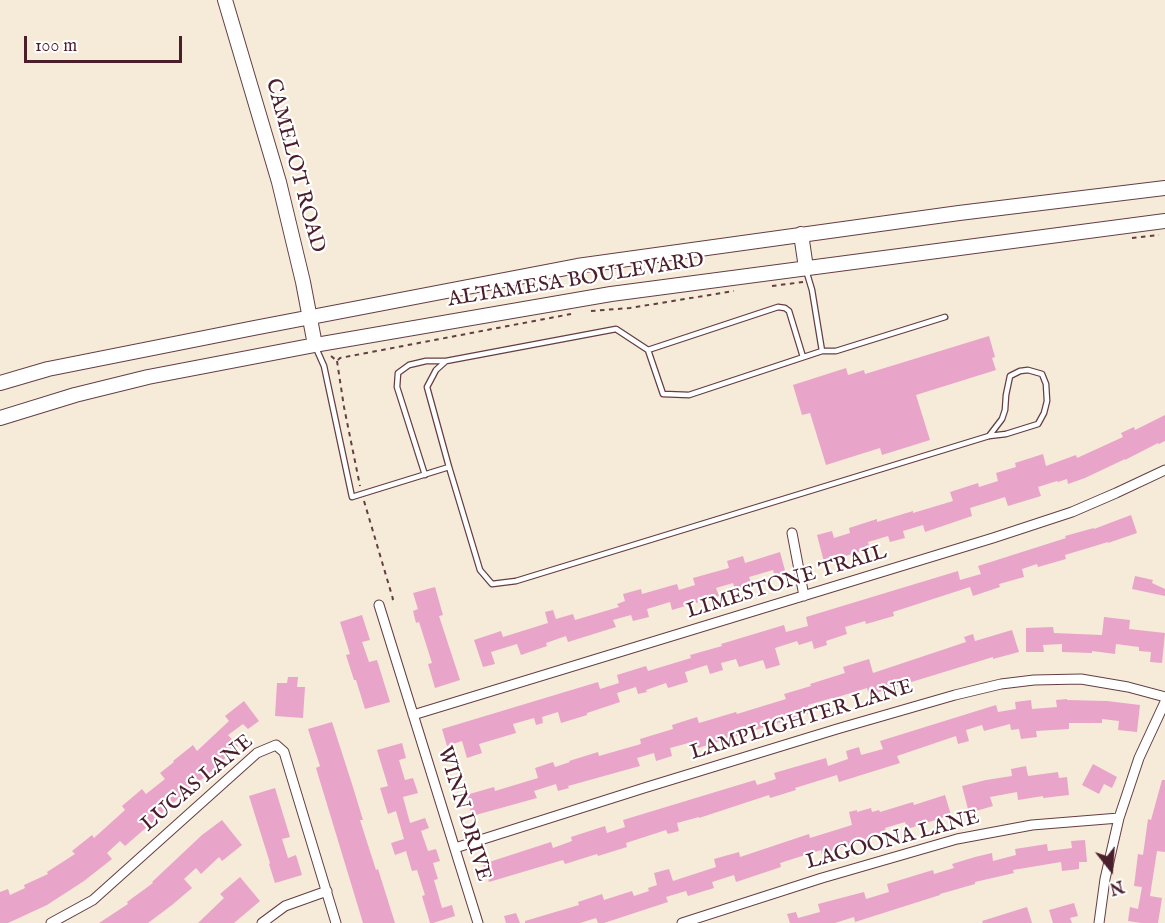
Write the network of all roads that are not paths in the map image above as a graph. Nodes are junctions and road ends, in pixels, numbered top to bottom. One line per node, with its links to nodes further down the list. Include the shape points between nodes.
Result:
1 (225, 0): 7 (main road, CAMELOT ROAD, via 279,182)
2 (1165, 188): 4 (main road, ALTAMESA BOULEVARD)
3 (1165, 221): 5 (main road, ALTAMESA BOULEVARD)
4 (801, 234): 5 (main road); 7 (main road, ALTAMESA BOULEVARD, via 577,266)
5 (806, 268): 8 (main road, ALTAMESA BOULEVARD, via 611,294); 10 (lane)
6 (945, 317): 10 (lane, via 836,351)
7 (310, 318): 8 (main road, CAMELOT ROAD); 13 (main road, ALTAMESA BOULEVARD, via 48,369)
8 (315, 345): 14 (main road, ALTAMESA BOULEVARD, via 148,377); 18 (lane, via 324,366 352,496)
9 (648, 350): 11 (lane, via 663,394 689,395); 11 (lane, via 778,307 789,311); 12 (lane, via 616,329)
10 (822, 351): 11 (lane)
11 (803, 357)
12 (446, 361): 16 (lane, via 427,387); 18 (lane, via 409,365 398,373 398,387)
13 (0, 383)
14 (0, 418)
15 (989, 436): 15 (lane, via 1038,424 1047,400 1042,374 1028,370 1010,376 1002,419); 16 (lane, via 516,581 492,584 480,570)
16 (449, 467): 18 (lane)
17 (1165, 470): 20 (street, LIMESTONE TRAIL, via 1072,512)
18 (425, 474)
19 (792, 533): 20 (street)
20 (804, 596): 24 (street, LIMESTONE TRAIL)
21 (380, 605): 24 (street)
22 (1165, 697): 26 (street, LAMPLIGHTER LANE, via 1081,679 1001,684 837,729)
23 (1165, 702): 25 (street)
24 (413, 715): 26 (street, WINN DRIVE)
25 (1119, 818): 32 (street, LAGOONA LANE, via 1032,825 957,839); 33 (street)
26 (455, 848): 31 (street, WINN DRIVE)
27 (327, 891): 28 (street, LUCAS LANE, via 284,752 276,745 257,753 93,900); 29 (street, via 285,906); 30 (street, LUCAS LANE)
28 (51, 923)
29 (262, 923)
30 (336, 923)
31 (478, 923)
32 (682, 923)
33 (1099, 923)

